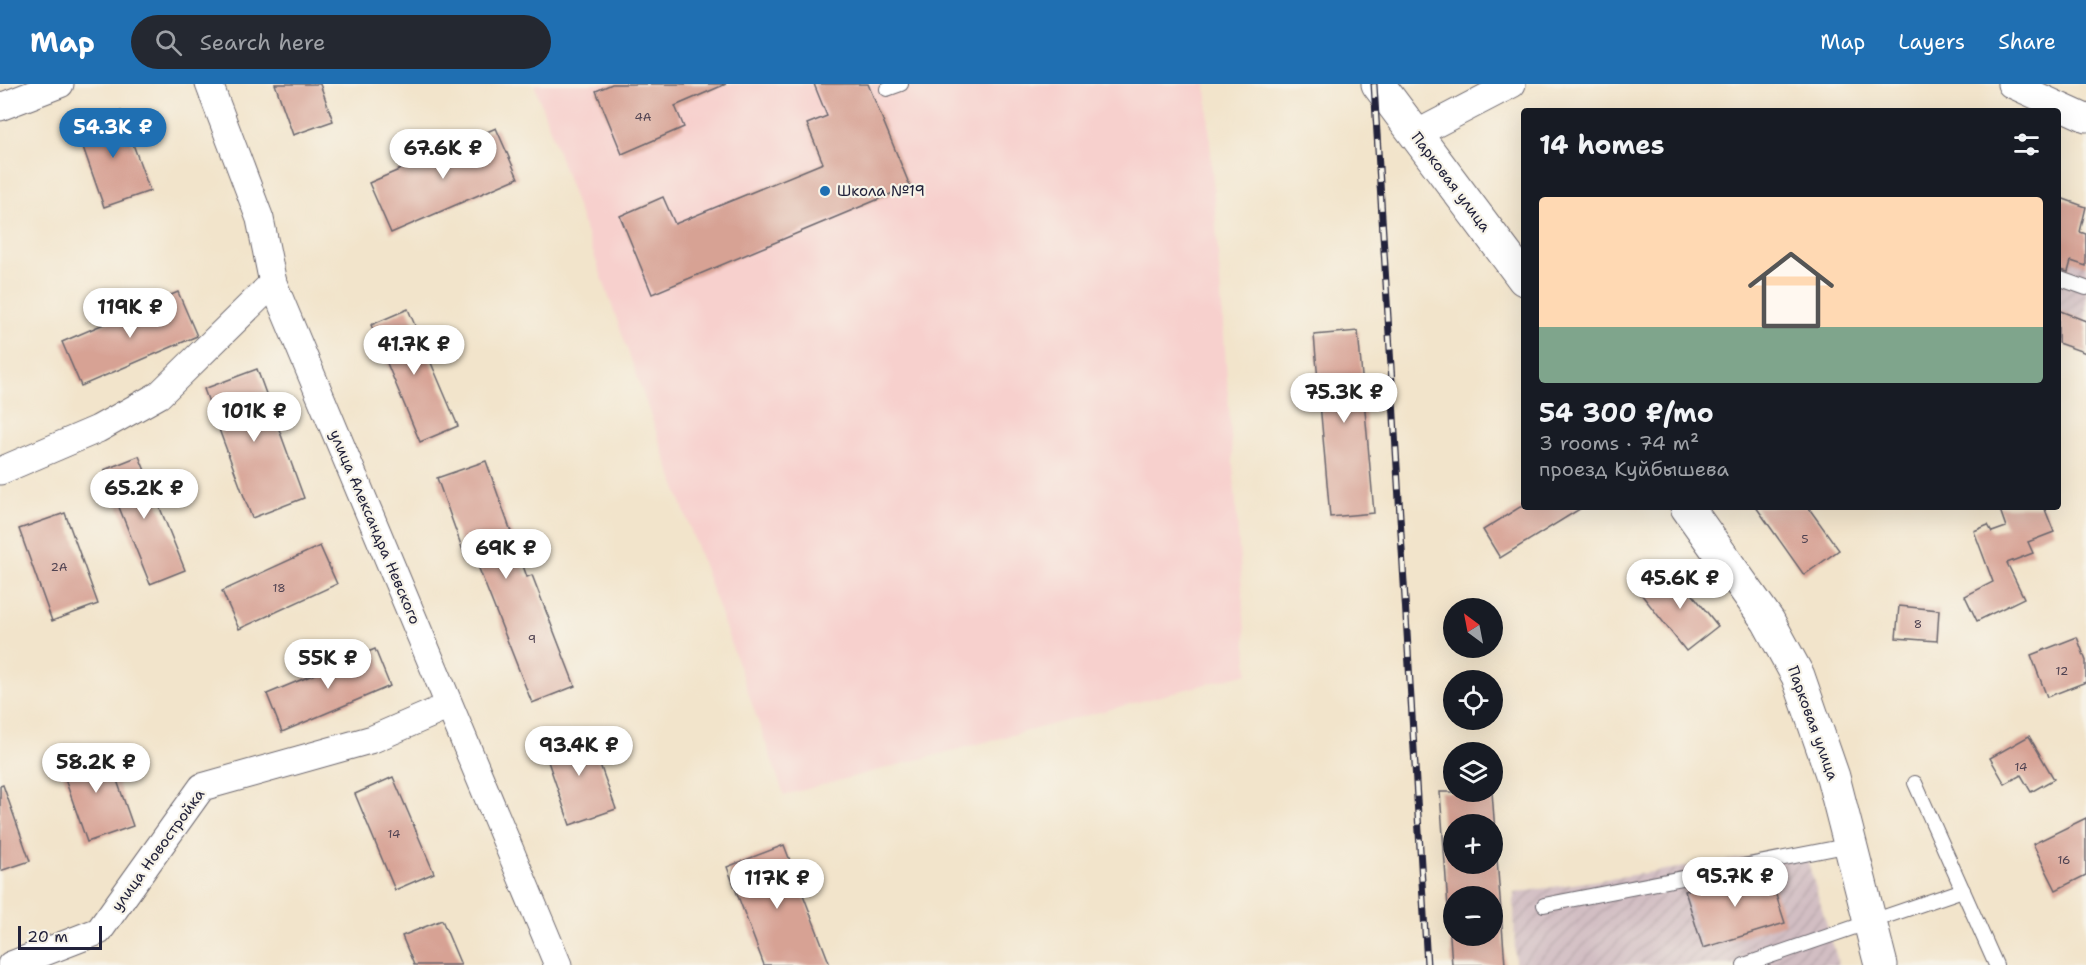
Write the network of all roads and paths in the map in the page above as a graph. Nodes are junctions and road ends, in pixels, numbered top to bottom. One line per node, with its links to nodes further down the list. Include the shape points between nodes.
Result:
1 (60, 84): 8 (street)
2 (209, 84): 13 (street, улица Александра Невского, via 260,219)
3 (901, 84): 7 (lane)
4 (1378, 84): 10 (street, Парковая улица)
5 (1512, 84): 10 (street)
6 (2011, 84): 9 (street)
7 (887, 89)
8 (0, 107)
9 (2086, 118)
10 (1416, 134): 11 (street, Парковая улица)
11 (1521, 275)
12 (2061, 279): 14 (lane)
13 (273, 283): 15 (street, via 159,395 98,429); 17 (street, улица Александра Невского)
14 (2086, 288)
15 (0, 471)
16 (1689, 510): 19 (street, Парковая улица, via 1768,621 1798,676 1833,777)
17 (449, 706): 23 (street, улица Новостройка, via 373,739 202,787 99,931); 24 (street, улица Александра Невского)
18 (1915, 783): 20 (lane)
19 (1851, 845): 21 (lane); 22 (street, Парковая улица)
20 (1963, 890): 22 (lane); 27 (lane)
21 (1544, 905)
22 (1870, 922): 25 (lane); 26 (street, Парковая улица)
23 (11, 965)
24 (558, 965)
25 (1744, 965)
26 (1881, 965)
27 (1996, 965)

